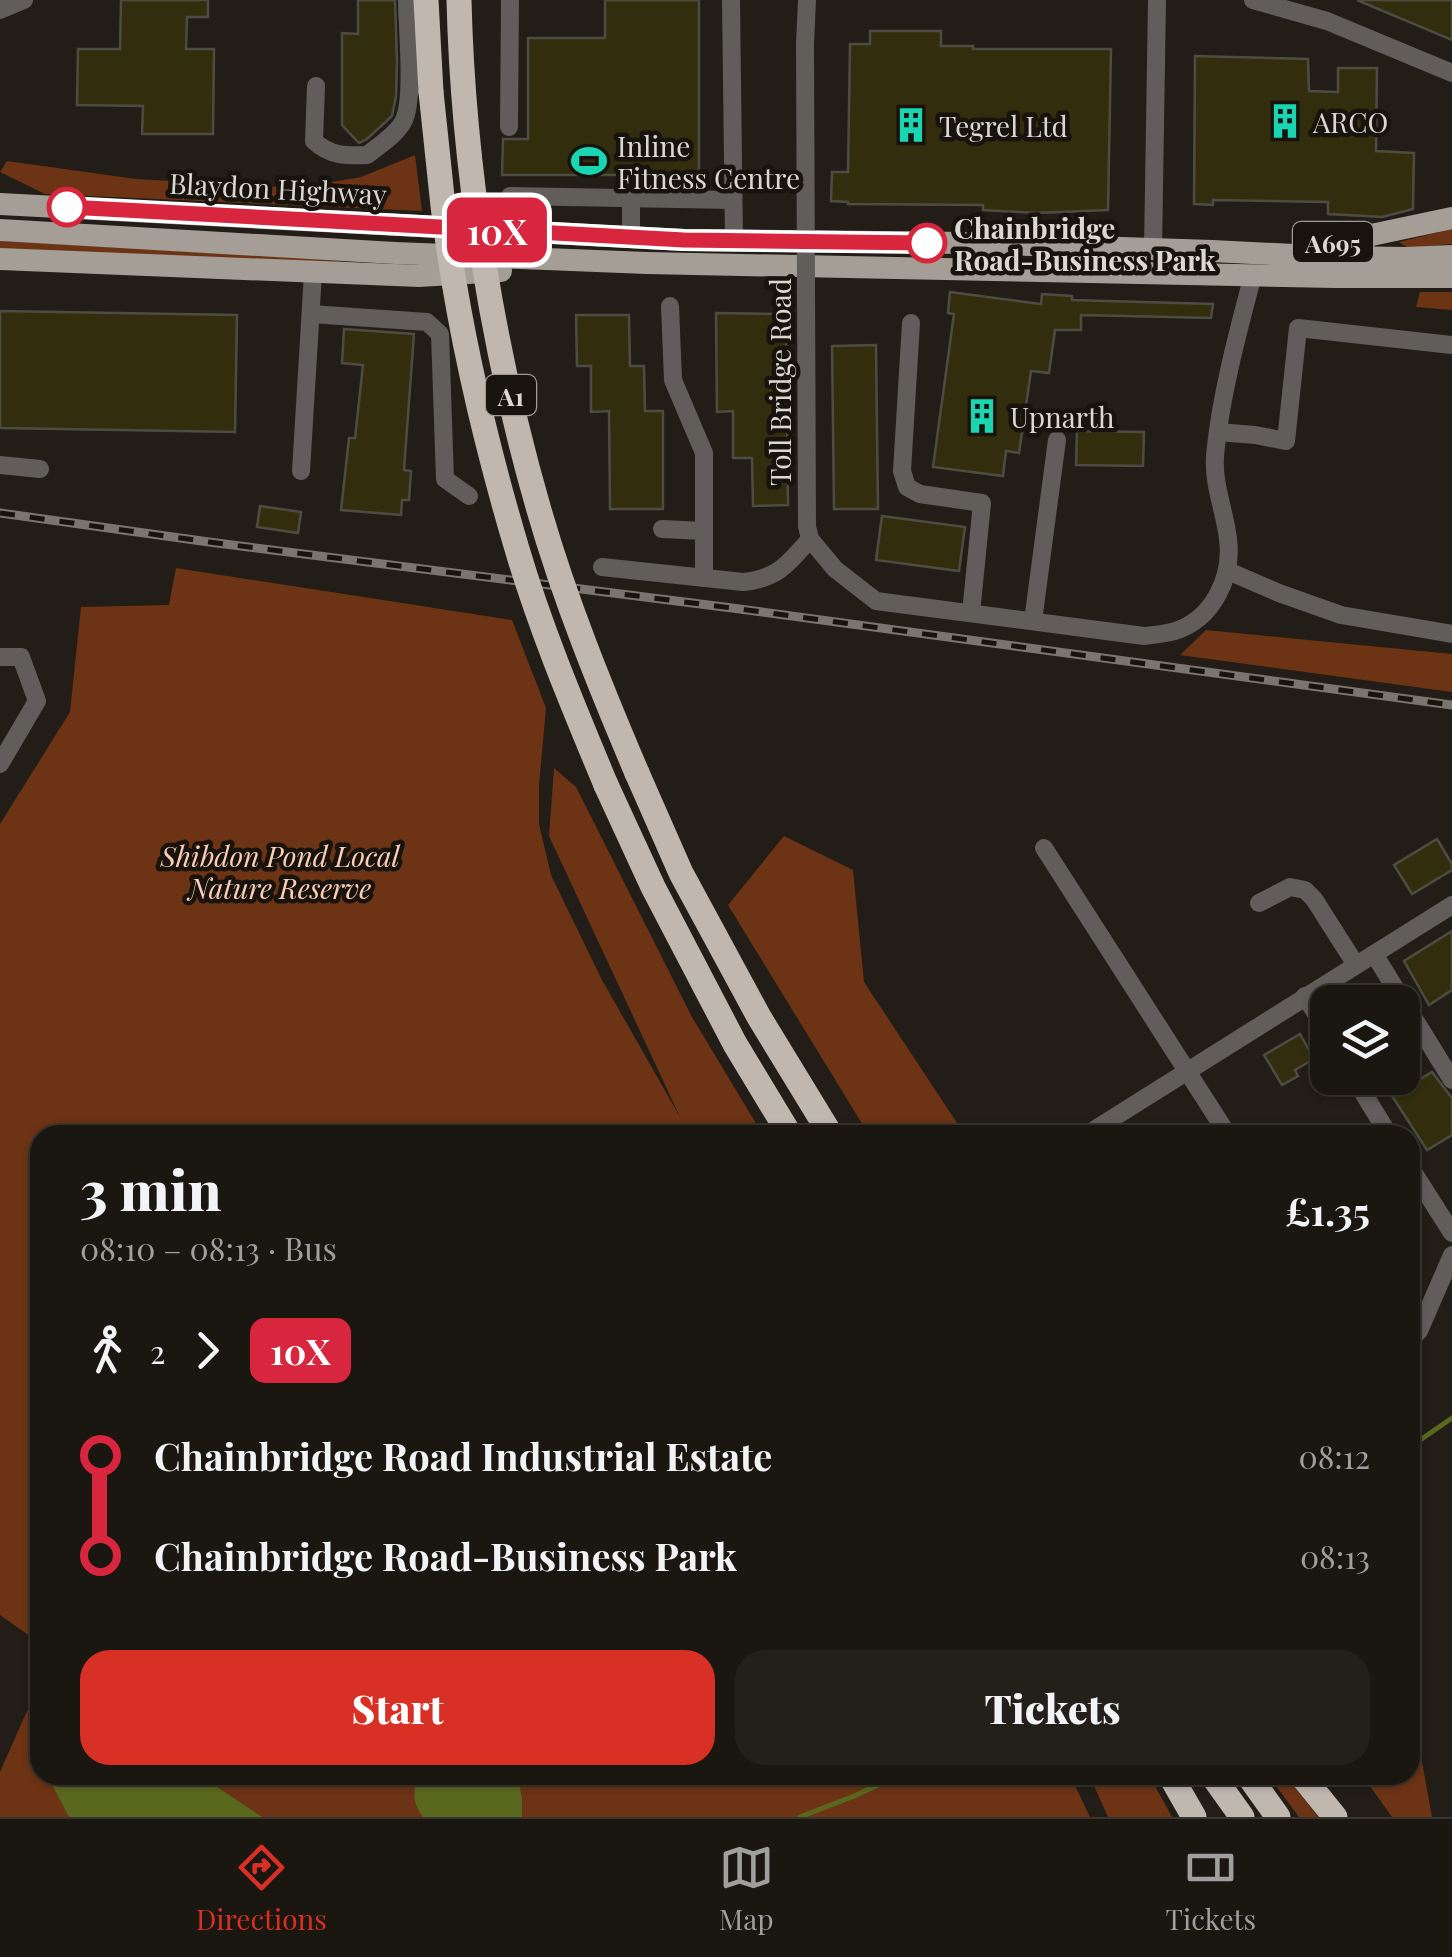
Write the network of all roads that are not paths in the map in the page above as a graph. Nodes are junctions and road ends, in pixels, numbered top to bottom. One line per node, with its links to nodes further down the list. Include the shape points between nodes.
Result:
1 (24, 0): 10 (street)
2 (407, 0): 12 (street, via 409,104 394,132 367,155 324,150 314,141)
3 (426, 0): 61 (highway, A1, bridge, via 431,92 462,324 518,552 606,786 735,1044)
4 (460, 0): 62 (highway, A1, bridge, via 480,242 539,512 573,616 681,873)
5 (510, 0): 13 (street)
6 (731, 0): 17 (street)
7 (807, 0): 42 (street, Toll Bridge Road, bridge)
8 (1157, 0): 22 (street)
9 (1253, 0): 11 (street, via 1327,21)
10 (0, 10)
11 (1452, 73)
12 (316, 86)
13 (509, 127)
14 (510, 196): 15 (street)
15 (631, 198): 17 (street); 20 (street)
16 (0, 200): 20 (main road, Blaydon Highway / A695)
17 (732, 200): 21 (street)
18 (1452, 218): 23 (main road, A695, via 1338,242)
19 (0, 230): 26 (main road, Blaydon Highway / A695)
20 (630, 237): 21 (main road, Blaydon Highway / A695)
21 (734, 240): 22 (main road, Blaydon Highway / A695)
22 (1153, 250): 23 (main road, Blaydon Highway / A695)
23 (1212, 250): 24 (main road, Blaydon Highway)
24 (1452, 256)
25 (0, 260): 27 (main road)
26 (647, 263): 27 (main road, via 419,276); 28 (main road, Blaydon Highway / A695)
27 (313, 273): 31 (street)
28 (1253, 275): 29 (main road, Blaydon Highway / A695); 34 (street)
29 (1452, 277)
30 (670, 306): 41 (street, via 673,380 704,453)
31 (312, 314): 38 (street); 39 (street, via 427,322 440,334 445,478)
32 (911, 323): 46 (street, via 902,472 920,494 982,502)
33 (1452, 344): 34 (street, via 1298,328 1286,440)
34 (1218, 432): 44 (street, via 1216,490)
35 (1057, 440): 47 (street)
36 (0, 465): 37 (street)
37 (40, 469)
38 (301, 471)
39 (469, 496)
40 (662, 529): 41 (street)
41 (704, 531): 45 (street)
42 (809, 532): 45 (street, via 788,566 764,580); 46 (street, via 835,569 876,602)
43 (602, 567): 45 (street)
44 (1228, 571): 47 (street, via 1203,614 1171,632 1144,636); 48 (street, via 1341,615)
45 (704, 578)
46 (971, 613): 47 (street)
47 (1033, 621)
48 (1452, 634)
49 (0, 656): 50 (street, via 21,657 37,702)
50 (0, 764)
51 (1044, 848): 58 (street)
52 (1260, 903): 55 (street, via 1290,887 1305,890)
53 (1452, 906): 54 (street)
54 (1374, 954): 55 (street); 59 (street)
55 (1356, 965): 56 (street)
56 (1306, 996): 57 (street); 58 (street)
57 (1310, 1003)
58 (1187, 1070): 63 (street); 64 (street)
59 (1452, 1080)
60 (1364, 1095): 65 (street)
61 (784, 1125)
62 (825, 1125)
63 (1102, 1125)
64 (1222, 1125)
65 (1383, 1125)
66 (1420, 1183): 67 (street)
67 (1452, 1233)
68 (1452, 1255): 69 (street)
69 (1420, 1328)
70 (1176, 1785): 74 (highway)
71 (1219, 1785): 75 (highway)
72 (1255, 1785): 76 (highway)
73 (1309, 1785): 77 (highway)
74 (1194, 1817)
75 (1242, 1817)
76 (1278, 1817)
77 (1335, 1817)

